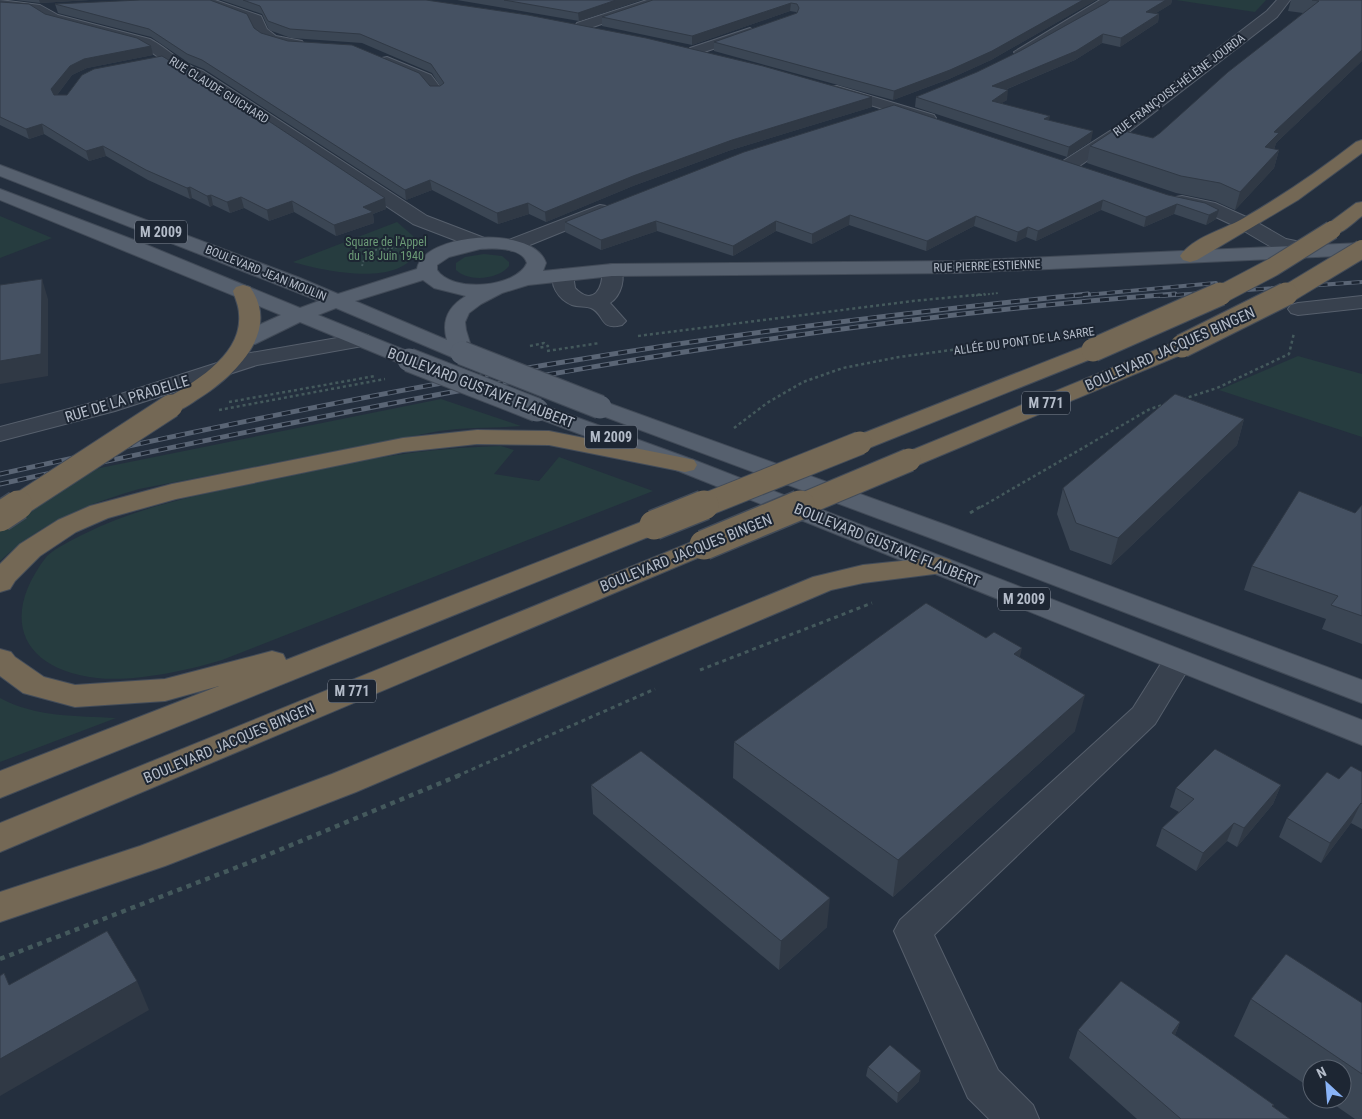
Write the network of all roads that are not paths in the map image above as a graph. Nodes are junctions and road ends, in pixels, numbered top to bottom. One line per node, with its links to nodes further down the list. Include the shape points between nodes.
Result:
1 (203, 0): 12 (street, via 251,17 268,37 290,44)
2 (659, 0): 9 (street)
3 (1284, 0): 28 (street, RUE FRANÇOISE-HÉLÈNE JOURDA, via 1272,14 1126,126)
4 (1099, 2): 18 (street)
5 (0, 4): 7 (street, RUE CLAUDE GUICHARD)
6 (64, 7): 7 (street)
7 (35, 8): 16 (street, RUE CLAUDE GUICHARD, via 53,18 145,42)
8 (563, 23): 9 (street)
9 (582, 26): 11 (street)
10 (765, 26): 14 (street)
11 (609, 32)
12 (309, 45)
13 (679, 48): 14 (street)
14 (695, 51): 17 (street)
15 (373, 55): 21 (street, via 426,78)
16 (168, 58): 19 (street); 35 (street, RUE CLAUDE GUICHARD, via 185,70 198,74)
17 (722, 59)
18 (1006, 61)
19 (149, 62)
20 (822, 86): 23 (street)
21 (436, 91)
22 (914, 99): 23 (street)
23 (893, 106): 24 (street); 25 (street)
24 (863, 116)
25 (939, 122)
26 (1362, 145): 36 (highway, via 1296,194)
27 (1052, 159): 28 (street)
28 (1069, 165): 30 (street)
29 (0, 170): 49 (main road, BOULEVARD JEAN MOULIN / M 2009)
30 (1086, 170)
31 (0, 194): 52 (main road, BOULEVARD JEAN MOULIN / M 2009)
32 (1164, 196): 36 (street, via 1209,207)
33 (611, 206): 38 (street)
34 (1362, 208): 71 (highway, BOULEVARD JACQUES BINGEN / M 771, bridge, via 1273,267 1201,304)
35 (420, 220): 37 (street, RUE CLAUDE GUICHARD); 41 (street, RUE CLAUDE GUICHARD)
36 (1246, 224): 40 (street, via 1280,244); 42 (highway)
37 (480, 243): 38 (main road); 41 (main road, via 457,246)
38 (513, 245): 43 (main road, via 532,254)
39 (1362, 249): 40 (main road, RUE PIERRE ESTIENNE); 77 (highway, BOULEVARD JACQUES BINGEN / M 771, bridge, via 1268,306 1182,346)
40 (1317, 252): 42 (main road, RUE PIERRE ESTIENNE)
41 (439, 254): 45 (main road, via 428,266)
42 (1190, 256): 44 (main road, RUE PIERRE ESTIENNE, via 956,268)
43 (536, 260): 44 (main road, RUE PIERRE ESTIENNE); 47 (main road, via 536,267)
44 (612, 270): 46 (main road, RUE PIERRE ESTIENNE); 54 (street, via 611,288 607,296)
45 (428, 272): 48 (main road); 50 (main road)
46 (563, 275): 47 (main road, RUE PIERRE ESTIENNE); 54 (street, via 564,290 572,296)
47 (524, 279): 51 (main road, RUE PIERRE ESTIENNE)
48 (400, 281): 49 (main road); 53 (main road)
49 (293, 282): 53 (main road, BOULEVARD JEAN MOULIN / M 2009)
50 (446, 286): 51 (main road, via 472,290); 56 (main road)
51 (500, 288): 63 (main road, via 471,301 457,315 454,330)
52 (242, 291): 58 (main road, BOULEVARD JEAN MOULIN / M 2009); 62 (highway, via 250,314)
53 (336, 300): 56 (main road, BOULEVARD GUSTAVE FLAUBERT / M 2009); 58 (main road)
54 (597, 302): 59 (street)
55 (1362, 302): 57 (street)
56 (356, 309): 60 (main road); 63 (main road, BOULEVARD GUSTAVE FLAUBERT / M 2009)
57 (1298, 309)
58 (299, 315): 60 (main road, BOULEVARD GUSTAVE FLAUBERT / M 2009); 62 (main road)
59 (615, 321)
60 (320, 324): 61 (main road, BOULEVARD GUSTAVE FLAUBERT / M 2009); 62 (street)
61 (360, 340): 62 (street); 67 (main road, BOULEVARD GUSTAVE FLAUBERT / M 2009, bridge, via 537,410)
62 (250, 349): 64 (street, RUE DE LA PRADELLE); 65 (street, RUE DE LA PRADELLE, via 218,356 51,409)
63 (462, 353): 74 (main road, BOULEVARD GUSTAVE FLAUBERT / M 2009, bridge)
64 (224, 369): 66 (street, RUE DE LA PRADELLE, via 107,406); 68 (highway, bridge)
65 (0, 420)
66 (0, 434)
67 (686, 464): 69 (main road, BOULEVARD GUSTAVE FLAUBERT / M 2009); 70 (highway, via 549,438 478,437 403,445 172,492 99,512 67,526 30,550)
68 (0, 517)
69 (940, 566): 73 (main road, BOULEVARD GUSTAVE FLAUBERT / M 2009); 78 (highway, via 863,574 823,584 344,783 152,856)
70 (0, 583)
71 (399, 626): 72 (highway, via 164,690 75,696 34,685); 76 (highway, BOULEVARD JACQUES BINGEN / M 771)
72 (0, 659)
73 (1178, 661): 75 (main road, BOULEVARD GUSTAVE FLAUBERT / M 2009); 79 (street, via 1144,716 913,931 983,1084)
74 (1362, 692)
75 (1362, 733)
76 (0, 785)
77 (0, 838)
78 (0, 907)
79 (1018, 1119)

